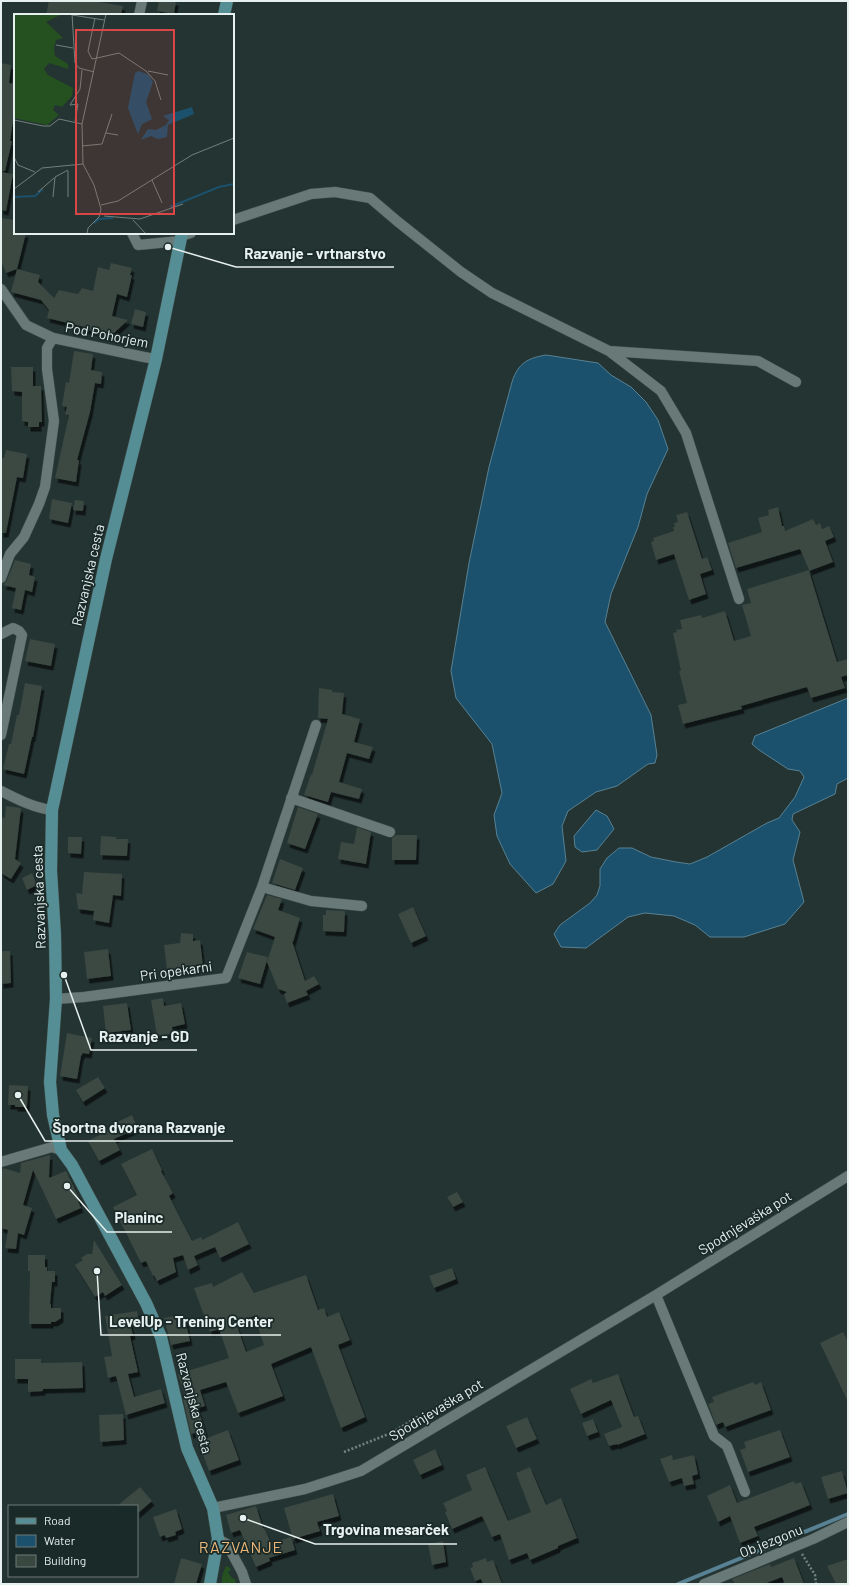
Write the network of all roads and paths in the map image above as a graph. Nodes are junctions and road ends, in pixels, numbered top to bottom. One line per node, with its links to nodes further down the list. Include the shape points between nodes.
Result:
1 (142, 1): 3 (street)
2 (227, 1): 4 (street)
3 (140, 14)
4 (224, 14)
5 (234, 220): 10 (street, via 311,194 335,192 370,198 461,272 492,293)
6 (132, 234): 7 (street, via 138,245)
7 (183, 236): 11 (street, Razvanjska cesta)
8 (1, 289): 9 (street, Pod Pohorjem, via 26,325)
9 (53, 338): 11 (street, Pod Pohorjem); 13 (street, Pod Pohorjem, via 47,348 47,369 54,421 45,487 24,537 10,554)
10 (609, 351): 12 (street, via 758,361); 14 (street, via 661,391 686,433)
11 (156, 359): 20 (street, Razvanjska cesta, via 106,559)
12 (796, 382)
13 (1, 578)
14 (739, 599)
15 (1, 634): 17 (street, via 13,628 22,635)
16 (316, 725): 19 (street, Pri opekarni)
17 (1, 735)
18 (1, 791): 20 (street)
19 (291, 798): 21 (street); 22 (street, Pri opekarni)
20 (52, 810): 24 (street, Razvanjska cesta, via 51,871)
21 (390, 832)
22 (262, 887): 23 (street, via 311,901); 24 (street, Pri opekarni, via 226,978)
23 (362, 906)
24 (56, 999): 25 (street, Razvanjska cesta, via 50,1082)
25 (56, 1148): 26 (street); 32 (street, Razvanjska cesta, via 72,1165 161,1337 187,1448)
26 (1, 1162)
27 (848, 1176): 28 (street, Spodnjevaška pot)
28 (656, 1295): 31 (street, via 714,1436 727,1446); 32 (street, Spodnjevaška pot, via 361,1471 306,1489)
29 (419, 1416): 30 (path, via 391,1433)
30 (344, 1452)
31 (746, 1492)
32 (214, 1508): 34 (street, Razvanjska cesta)
33 (848, 1522): 35 (street, Ob jezgonu)
34 (218, 1539): 36 (street, Razvanjska cesta); 37 (street, via 227,1544 245,1577)
35 (796, 1545): 38 (street, Ob jezgonu); 39 (path, via 815,1575)
36 (210, 1584)
37 (246, 1584)
38 (704, 1584)
39 (816, 1584)

